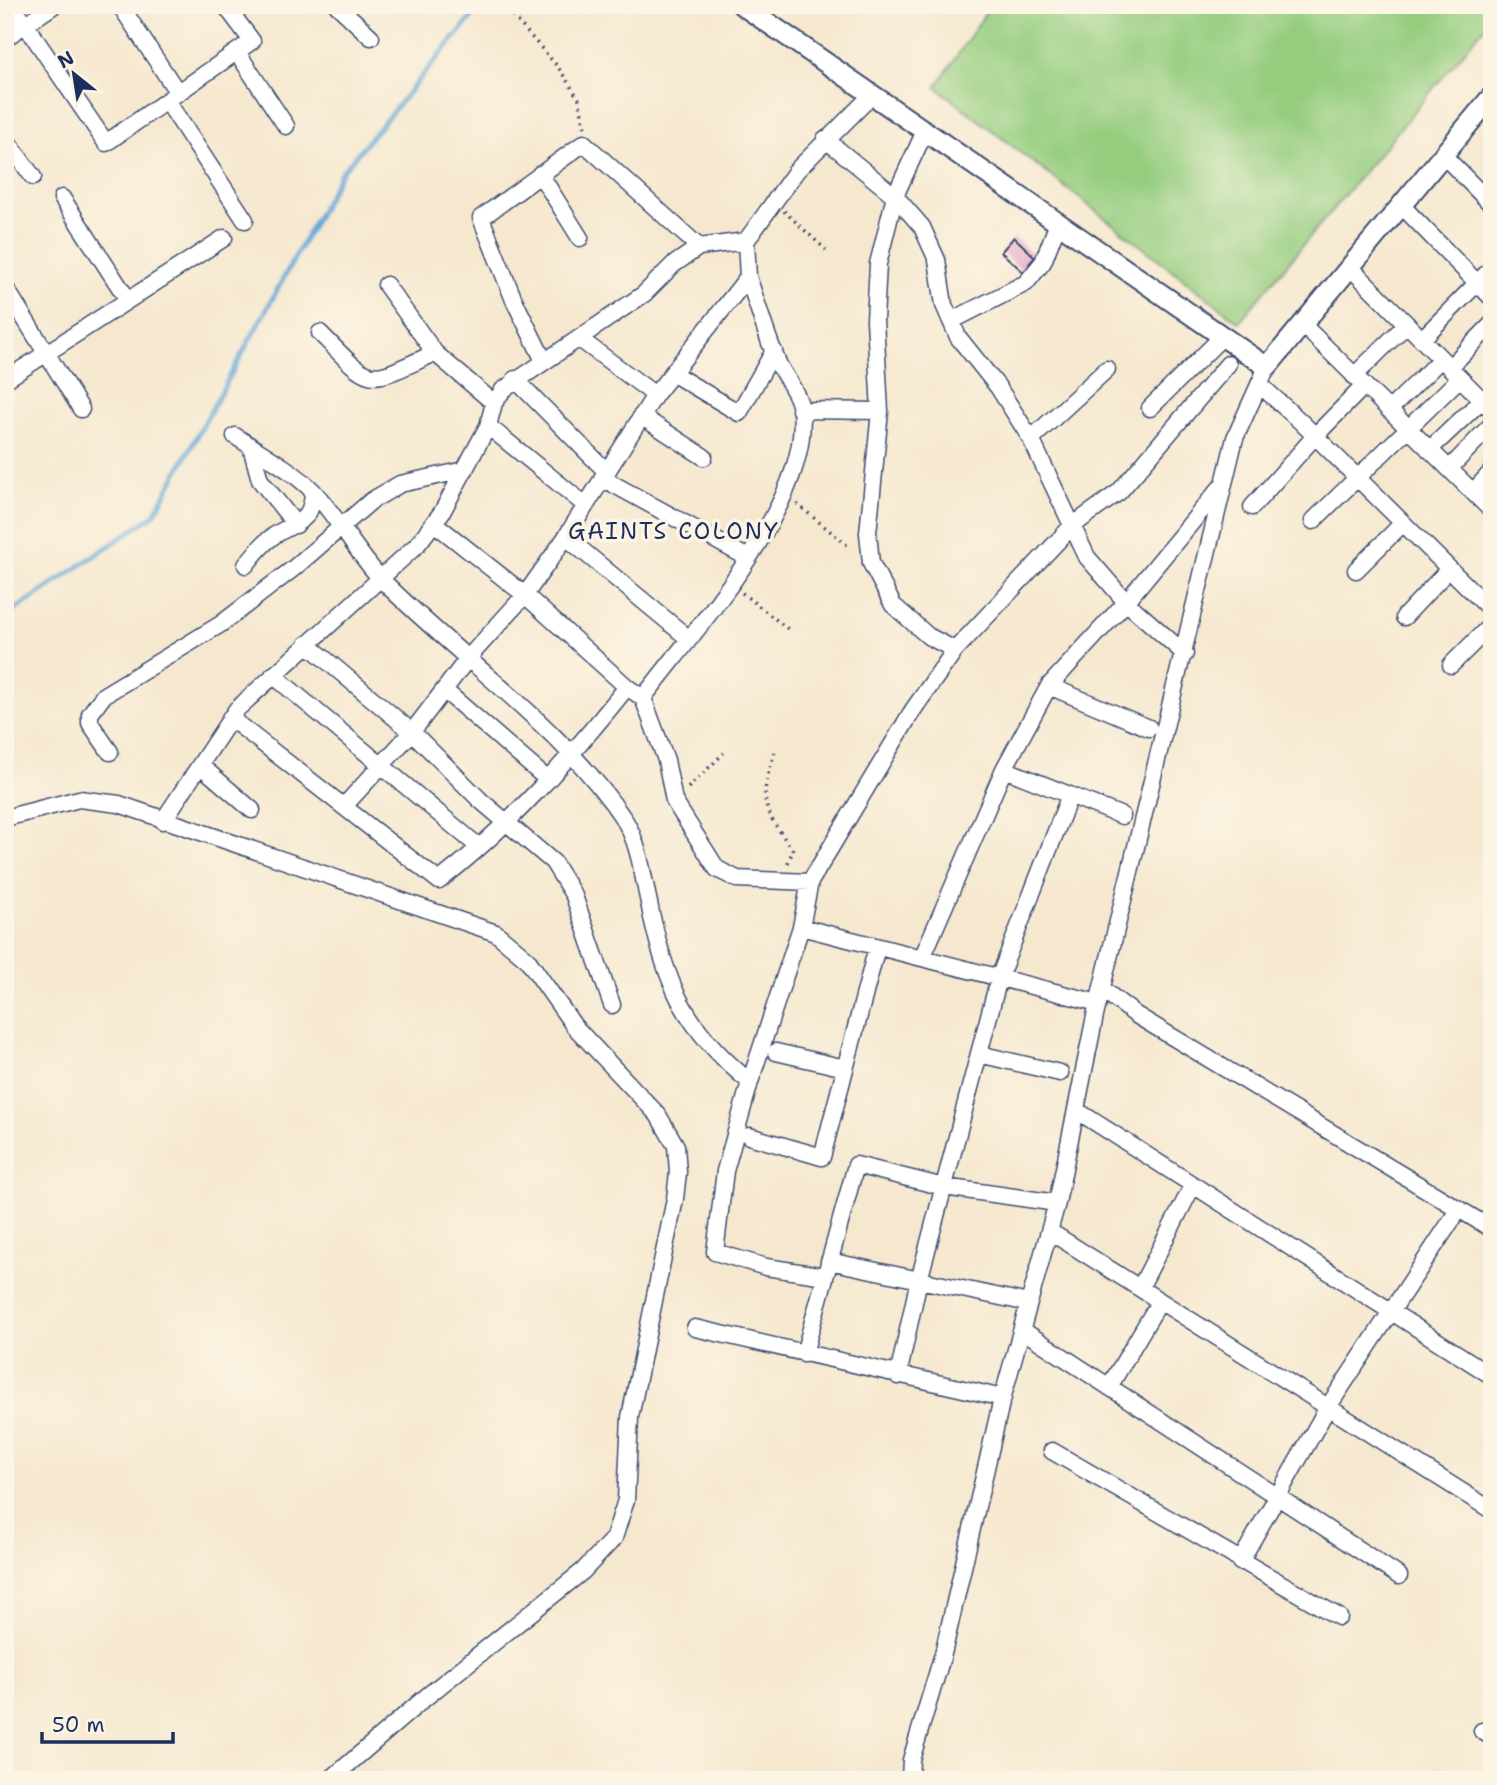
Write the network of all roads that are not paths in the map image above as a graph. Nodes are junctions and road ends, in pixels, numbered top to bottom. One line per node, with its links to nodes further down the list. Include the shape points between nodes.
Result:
1 (12, 5): 7 (street)
2 (54, 5): 7 (street)
3 (120, 5): 13 (street)
4 (225, 5): 10 (street, via 252,41)
5 (337, 5): 8 (street)
6 (742, 5): 11 (street)
7 (24, 24): 9 (street); 13 (street, via 106,144)
8 (371, 37)
9 (5, 38)
10 (237, 52): 13 (street); 14 (street)
11 (872, 95): 15 (street); 17 (street)
12 (1492, 96): 18 (street)
13 (173, 97): 25 (street)
14 (286, 126)
15 (925, 131): 21 (street); 26 (street)
16 (5, 138): 20 (street)
17 (825, 139): 21 (street); 29 (street)
18 (1443, 155): 23 (street); 24 (street)
19 (540, 174): 27 (street); 30 (street, via 584,144); 50 (street, via 481,218)
20 (33, 177)
21 (895, 196): 39 (street, via 922,227 937,260); 66 (street, via 878,264 875,320)
22 (62, 198): 38 (street)
23 (1401, 205): 31 (street); 34 (street)
24 (1492, 205)
25 (245, 220)
26 (1058, 223): 39 (street, via 1043,262 1026,283); 44 (street)
27 (580, 237)
28 (224, 238): 38 (street)
29 (746, 241): 30 (street); 33 (street)
30 (699, 247): 46 (street)
31 (1350, 267): 40 (street); 41 (street)
32 (1492, 268): 34 (street)
33 (748, 277): 47 (street); 54 (street)
34 (1477, 283): 37 (street); 45 (street)
35 (386, 285): 49 (street)
36 (5, 287): 48 (street)
37 (1492, 298)
38 (128, 300): 48 (street)
39 (951, 321): 73 (street)
40 (1302, 324): 55 (street); 58 (street)
41 (1407, 324): 45 (street); 58 (street)
42 (1492, 324): 52 (street)
43 (320, 333): 49 (street, via 358,372 371,378)
44 (1223, 337): 55 (street); 62 (street)
45 (1422, 339): 52 (street)
46 (581, 340): 50 (street); 59 (street)
47 (774, 351): 54 (street, via 739,413); 64 (street)
48 (47, 353): 57 (street); 63 (street)
49 (435, 353): 60 (street)
50 (544, 361): 56 (street)
51 (1228, 364): 92 (street, via 1119,492)
52 (1450, 368): 61 (street); 65 (street); 70 (street)
53 (1107, 369): 73 (street)
54 (672, 373): 59 (street)
55 (1263, 376): 72 (street); 82 (street, via 1235,438)
56 (515, 379): 60 (street); 80 (street)
57 (5, 380)
58 (1359, 381): 65 (street); 72 (street)
59 (655, 395): 67 (street)
60 (494, 403): 69 (street)
61 (1487, 405): 75 (street)
62 (1150, 408)
63 (81, 409)
64 (800, 410): 66 (street); 95 (street, via 801,438 792,482)
65 (1389, 410): 70 (street)
66 (880, 411): 107 (street, via 868,533 871,563 894,605 928,636)
67 (641, 416): 76 (street); 80 (street)
68 (1492, 424): 77 (street)
69 (488, 426): 78 (street); 85 (street)
70 (1408, 428): 75 (street); 81 (street)
71 (235, 436): 74 (street)
72 (1315, 436): 81 (street); 86 (street)
73 (1031, 439): 92 (street)
74 (251, 447): 83 (street); 91 (street, via 260,480)
75 (1429, 450): 77 (street)
76 (704, 457)
77 (1450, 469): 84 (street)
78 (465, 470): 89 (street); 93 (street, via 400,484)
79 (1492, 471): 84 (street)
80 (604, 475): 85 (street); 95 (street)
81 (1358, 478): 88 (street); 90 (street)
82 (1224, 484): 101 (street); 108 (street)
83 (313, 492): 91 (street, via 312,507); 93 (street)
84 (1472, 492): 87 (street)
85 (585, 505): 94 (street)
86 (1252, 507)
87 (1492, 510)
88 (1313, 521)
89 (434, 523): 99 (street); 100 (street)
90 (1403, 523): 97 (street); 98 (street)
91 (296, 525): 96 (street, via 259,547)
92 (1072, 526): 101 (street, via 1087,556); 107 (street)
93 (341, 527): 99 (street); 119 (street, via 221,624 104,695 90,714 90,723)
94 (566, 537): 100 (street); 105 (street)
95 (748, 558): 105 (street)
96 (246, 565)
97 (1449, 569): 102 (street); 103 (street)
98 (1356, 570)
99 (380, 578): 106 (street); 109 (street)
100 (526, 595): 109 (street); 113 (street)
101 (1126, 602): 108 (street); 112 (street)
102 (1492, 611)
103 (1404, 617)
104 (1492, 624): 110 (street)
105 (688, 638): 115 (street)
106 (307, 644): 111 (street); 118 (street)
107 (955, 650): 133 (street, via 913,710)
108 (1185, 654): 138 (street)
109 (469, 657): 114 (street); 120 (street)
110 (1451, 665)
111 (273, 675): 116 (street); 122 (street)
112 (1049, 686): 117 (street); 123 (street)
113 (627, 687): 115 (street); 120 (street)
114 (444, 690): 118 (street); 124 (street)
115 (643, 698): 133 (street, via 666,760 674,801 717,869 737,879)
116 (230, 718): 121 (street); 126 (street)
117 (1149, 728)
118 (412, 732): 122 (street); 131 (street)
119 (110, 752)
120 (571, 757): 124 (street); 144 (street, via 626,824 666,971 688,1020 717,1055)
121 (200, 765): 127 (street); 130 (street)
122 (379, 765): 126 (street); 132 (street)
123 (1004, 769): 125 (street); 136 (street)
124 (548, 780): 131 (street)
125 (1070, 795): 128 (street); 137 (street)
126 (345, 805): 132 (street, via 439,881)
127 (252, 810)
128 (1122, 816)
129 (5, 818): 130 (street, via 79,799 119,804)
130 (163, 821): 173 (street, via 496,933 527,959 574,1026 658,1115 676,1146 674,1199 630,1417 626,1500 614,1538 583,1571)
131 (507, 823): 132 (street); 139 (street, via 553,862 574,896)
132 (479, 847)
133 (810, 882): 134 (street)
134 (801, 928): 135 (street); 144 (street)
135 (877, 947): 136 (street); 142 (street)
136 (922, 958): 137 (street)
137 (999, 978): 138 (street); 141 (street)
138 (1100, 996): 145 (street); 150 (street)
139 (612, 1005)
140 (776, 1052): 142 (street)
141 (979, 1054): 143 (street); 148 (street)
142 (845, 1068): 146 (street, via 822,1157)
143 (1060, 1073)
144 (750, 1082): 153 (street, via 725,1171 715,1252 766,1267)
145 (1076, 1110): 147 (street); 149 (street)
146 (749, 1136)
147 (1193, 1185): 155 (street); 158 (street)
148 (944, 1187): 149 (street); 153 (street, via 856,1165); 154 (street)
149 (1057, 1203): 152 (street)
150 (1460, 1209): 151 (street); 158 (street)
151 (1492, 1229)
152 (1049, 1231): 155 (street); 157 (street)
153 (827, 1269): 154 (street); 161 (street)
154 (920, 1279): 157 (street); 162 (street)
155 (1140, 1288): 156 (street)
156 (1160, 1301): 164 (street); 166 (street)
157 (1029, 1303): 160 (street)
158 (1392, 1312): 163 (street); 166 (street)
159 (695, 1328): 161 (street)
160 (1021, 1330): 164 (street); 165 (street)
161 (804, 1354): 162 (street)
162 (898, 1376): 165 (street)
163 (1492, 1376)
164 (1109, 1387): 168 (street)
165 (1003, 1398): 174 (street, via 943,1654 911,1760)
166 (1328, 1407): 168 (street); 169 (street)
167 (1052, 1451): 170 (street)
168 (1276, 1496): 170 (street); 171 (street)
169 (1491, 1510)
170 (1240, 1562): 172 (street)
171 (1399, 1576)
172 (1339, 1617)
173 (330, 1780)
174 (910, 1780)

